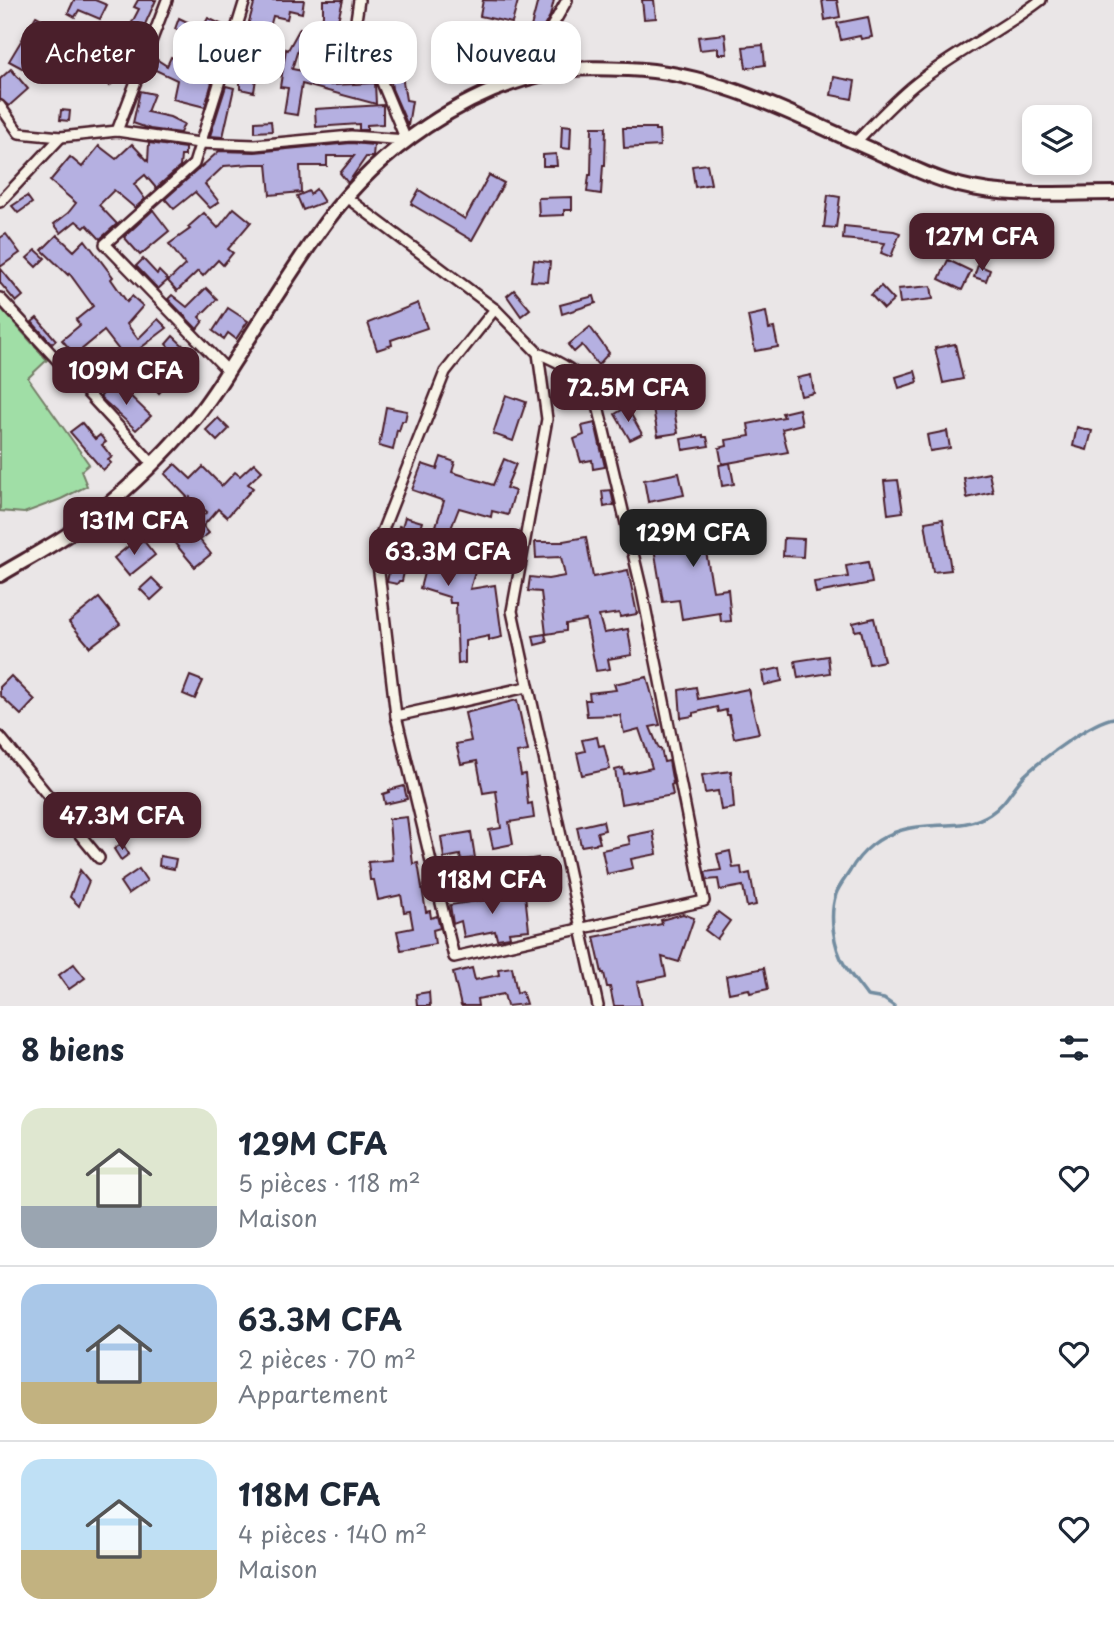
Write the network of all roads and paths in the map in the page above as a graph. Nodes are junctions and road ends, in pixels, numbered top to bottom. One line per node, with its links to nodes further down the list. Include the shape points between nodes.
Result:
1 (167, 0): 10 (street)
2 (245, 0): 13 (street)
3 (359, 0): 12 (street, via 356,20)
4 (567, 0): 6 (street)
5 (1041, 0): 14 (street, via 920,80)
6 (555, 21)
7 (581, 69): 14 (street, via 632,69 709,82)
8 (513, 84): 12 (street, via 449,112)
9 (0, 106): 11 (street, via 19,133)
10 (117, 131): 11 (street); 13 (street)
11 (61, 137): 17 (street)
12 (406, 140): 13 (street, via 351,136 255,145); 16 (street)
13 (199, 143): 21 (street, via 194,164 105,244)
14 (855, 143): 15 (street, via 958,185 997,193)
15 (1114, 192)
16 (346, 197): 19 (street); 21 (street)
17 (0, 202)
18 (0, 298): 22 (street)
19 (495, 309): 20 (street); 25 (street, via 445,372 376,547)
20 (538, 353): 24 (street, via 547,419 512,611); 28 (street, via 578,373 594,393 642,591 704,901)
21 (228, 371): 22 (street, via 197,416)
22 (153, 464): 23 (street, via 74,531)
23 (0, 575)
24 (527, 687): 25 (street); 28 (street)
25 (396, 716): 28 (street, via 454,957)
26 (0, 737): 27 (street)
27 (99, 858)
28 (580, 929): 29 (street)
29 (598, 1006)

